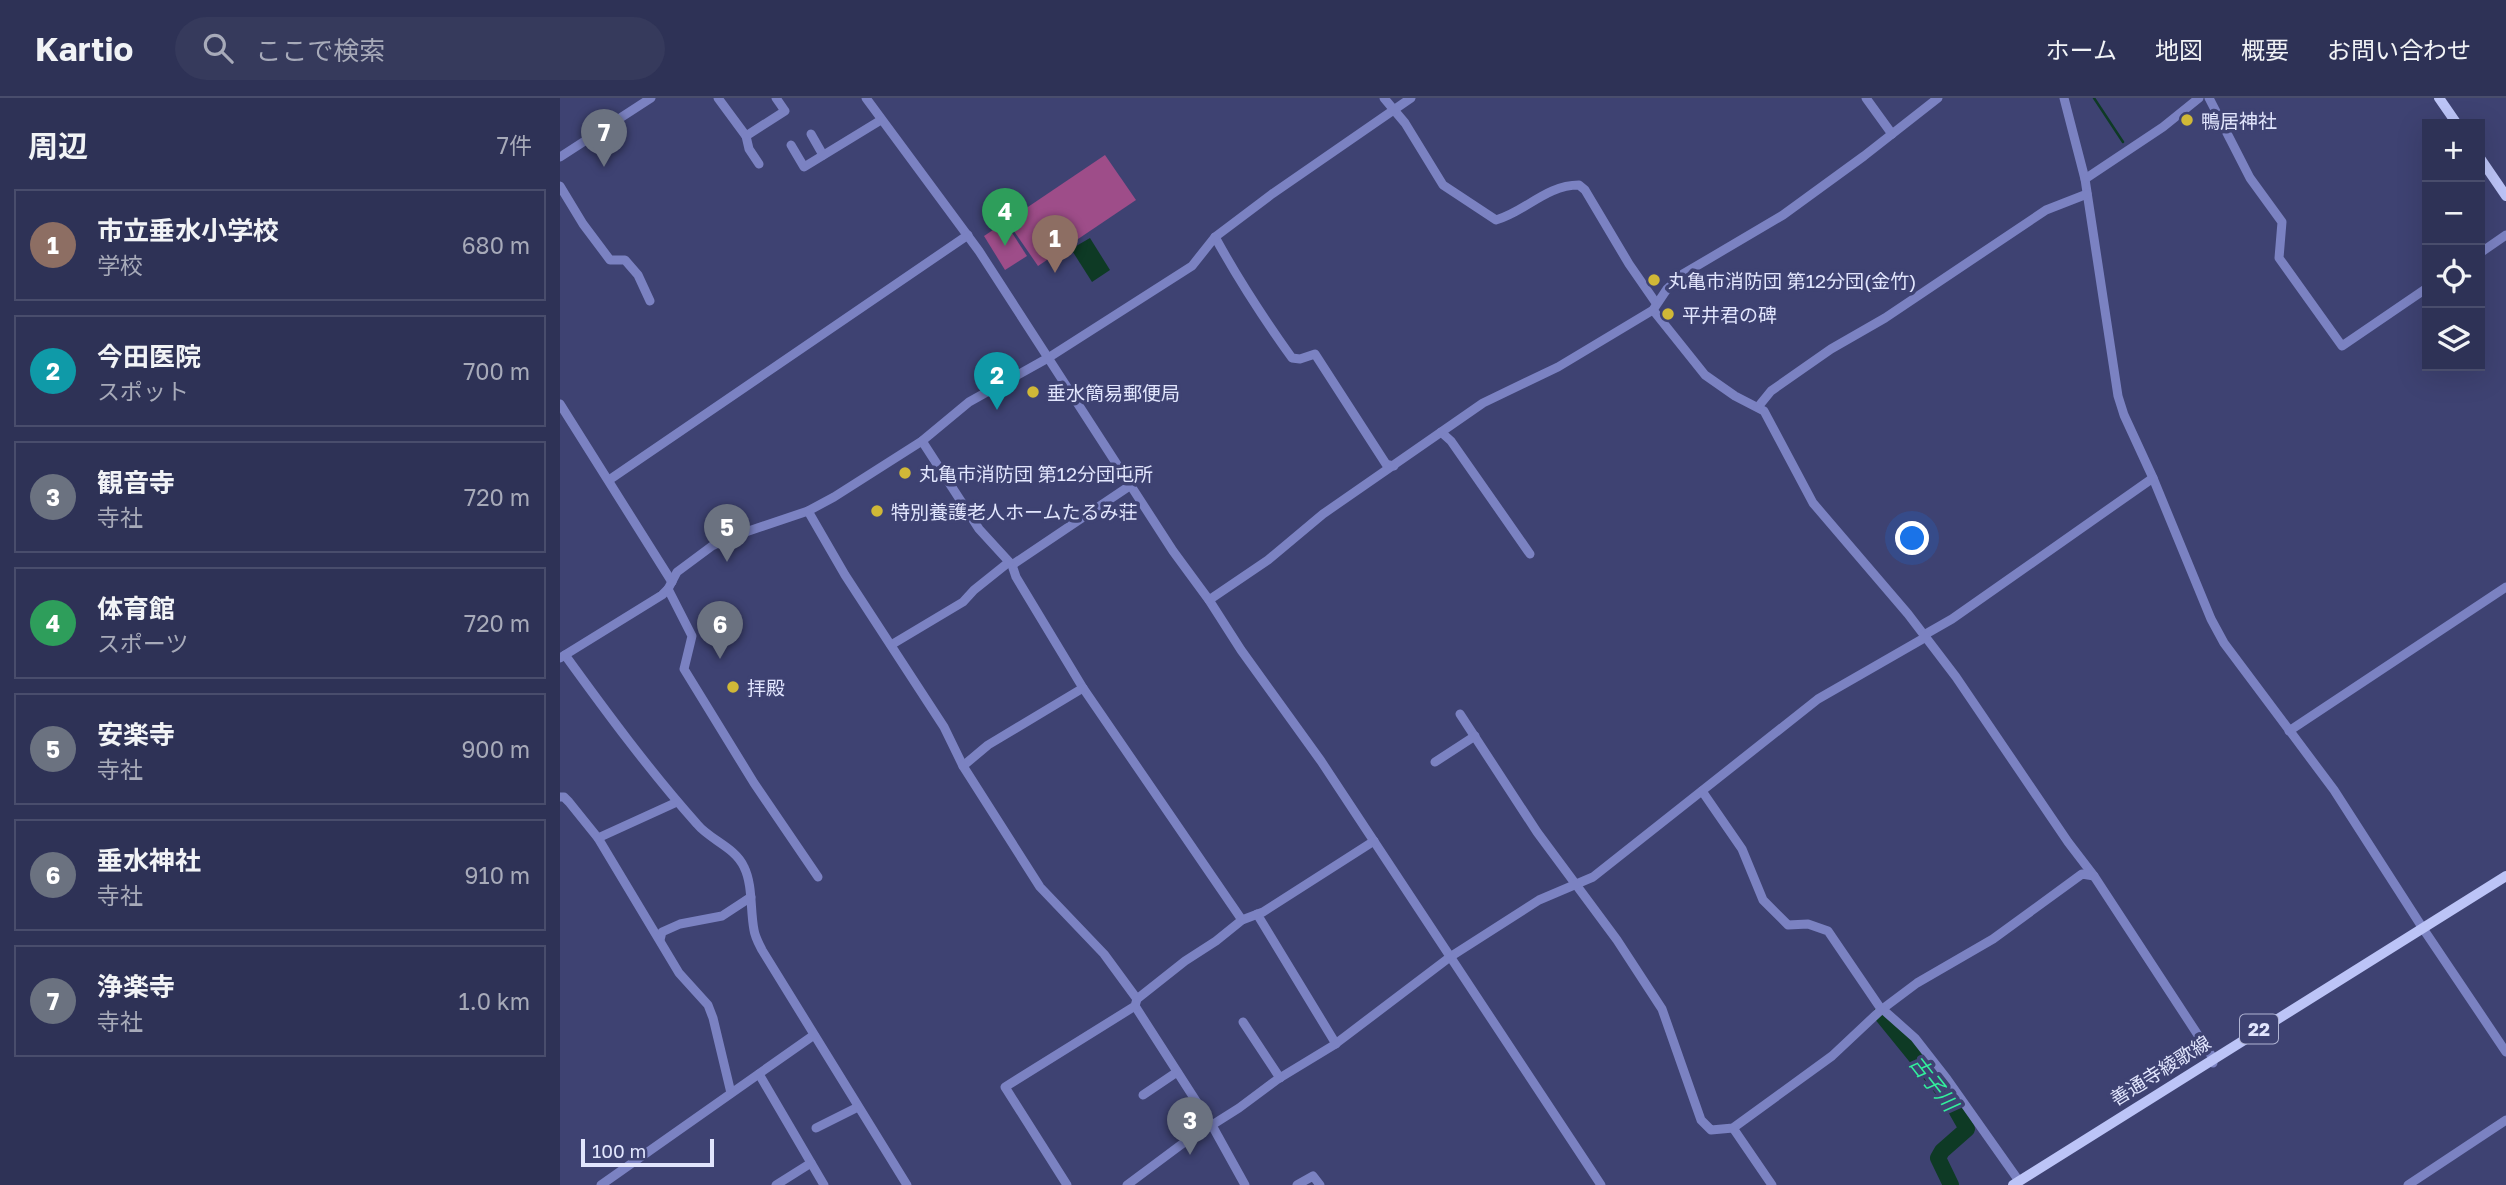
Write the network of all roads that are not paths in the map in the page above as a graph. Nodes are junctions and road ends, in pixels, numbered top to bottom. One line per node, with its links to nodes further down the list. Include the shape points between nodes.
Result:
1 (651, 98): 23 (street)
2 (718, 98): 20 (street)
3 (776, 98): 20 (street, via 785,111)
4 (866, 98): 17 (street)
5 (1384, 98): 15 (street)
6 (1411, 98): 15 (street)
7 (1866, 98): 19 (street)
8 (1917, 98): 14 (street)
9 (1938, 98): 14 (street)
10 (2064, 98): 26 (street)
11 (2199, 98): 26 (street)
12 (2209, 98): 34 (street, via 2250,178 2282,222 2279,258 2342,346)
13 (2439, 98): 16 (main road)
14 (1925, 108): 19 (street)
15 (1394, 111): 32 (street); 36 (street, via 1443,185 1496,220 1553,189 1579,185)
16 (2454, 119)
17 (881, 120): 22 (street); 30 (street)
18 (811, 134): 22 (street)
19 (1892, 134): 36 (street, via 1783,215 1683,274)
20 (746, 136): 24 (street)
21 (791, 145): 22 (street, via 804,167)
22 (823, 155)
23 (560, 157)
24 (759, 164)
25 (2485, 165): 29 (main road)
26 (2085, 179): 28 (street)
27 (560, 186): 35 (street, via 610,260 625,260 638,275)
28 (2087, 194): 39 (street, via 2046,210 1831,349 1771,391); 43 (street, via 2118,396)
29 (2506, 196)
30 (968, 235): 37 (street); 44 (street)
31 (2506, 235): 33 (street)
32 (1215, 237): 37 (street, via 1192,266); 42 (street, via 1292,358 1315,354 1386,464)
33 (2485, 250)
34 (2422, 291)
35 (650, 302)
36 (1655, 307): 39 (street, via 1706,375); 40 (street, via 1558,367 1483,403)
37 (1048, 358): 41 (street, via 969,402); 45 (street)
38 (560, 404): 44 (street)
39 (1758, 407): 52 (street, via 1813,502)
40 (1441, 432): 42 (street); 47 (street)
41 (922, 441): 46 (street); 48 (street, via 979,529)
42 (1394, 466): 51 (street)
43 (2153, 478): 52 (street); 57 (street, via 2211,620)
44 (609, 480): 49 (street)
45 (1130, 485): 48 (street); 51 (street)
46 (808, 511): 49 (street, via 712,546 677,572); 53 (street)
47 (1530, 554)
48 (1011, 563): 53 (street, via 963,603); 55 (street)
49 (670, 585): 54 (street, via 654,600); 68 (street, via 692,636 684,669)
50 (2506, 587): 57 (street)
51 (1209, 600): 65 (street)
52 (1925, 636): 61 (street, via 1818,699); 66 (street)
53 (891, 645): 60 (street, via 944,727)
54 (562, 656): 63 (street)
55 (1083, 688): 60 (street); 72 (street)
56 (1460, 714): 58 (street)
57 (2290, 731): 73 (street, via 2334,790)
58 (1475, 736): 59 (street); 69 (street)
59 (1435, 762)
60 (963, 766): 76 (street, via 1041,887 1104,954)
61 (1702, 791): 69 (street); 77 (street, via 1742,849 1763,900 1788,925 1808,924 1828,931)
62 (560, 797): 64 (street)
63 (677, 802): 64 (street); 70 (street, via 744,866)
64 (598, 838): 74 (street)
65 (1374, 841): 71 (street); 75 (street)
66 (2094, 876): 77 (street, via 2082,874 1993,939 1917,983); 82 (street)
67 (2506, 876): 73 (main road, 善通寺綾歌線 / 22)
68 (818, 877)
69 (1576, 885): 75 (street, via 1539,900); 92 (street, via 1662,1009 1704,1125 1711,1130)
70 (751, 897): 74 (street, via 722,916 662,932); 79 (street, via 754,932 762,950)
71 (1257, 914): 72 (street); 80 (street)
72 (1242, 920): 76 (street)
73 (2422, 927): 81 (street); 82 (main road, 善通寺綾歌線 / 22)
74 (660, 940): 86 (street, via 679,973 708,1005)
75 (1450, 957): 80 (street); 104 (street)
76 (1136, 1002): 83 (street); 99 (street, via 1005,1087)
77 (1881, 1010): 92 (street, via 1832,1056); 94 (street, via 1915,1038 1947,1079)
78 (1243, 1022): 85 (street)
79 (814, 1035): 84 (street); 88 (street)
80 (1336, 1044): 85 (street)
81 (2506, 1052)
82 (2213, 1061): 94 (main road, 善通寺綾歌線 / 22)
83 (1177, 1072): 87 (street); 90 (street)
84 (758, 1074): 86 (street); 93 (street)
85 (1280, 1078): 90 (street)
86 (731, 1093): 95 (street)
87 (1143, 1095)
88 (858, 1107): 91 (street); 98 (street)
89 (2506, 1120): 106 (street)
90 (1211, 1125): 100 (street); 101 (street)
91 (816, 1128)
92 (1733, 1128): 105 (street)
93 (811, 1163): 96 (street); 97 (street)
94 (2016, 1183)
95 (601, 1185)
96 (776, 1185)
97 (824, 1185)
98 (907, 1185)
99 (1067, 1185)
100 (1127, 1185)
101 (1245, 1185)
102 (1297, 1185): 103 (street, via 1313,1176)
103 (1320, 1185)
104 (1601, 1185)
105 (1772, 1185)
106 (2408, 1185)

